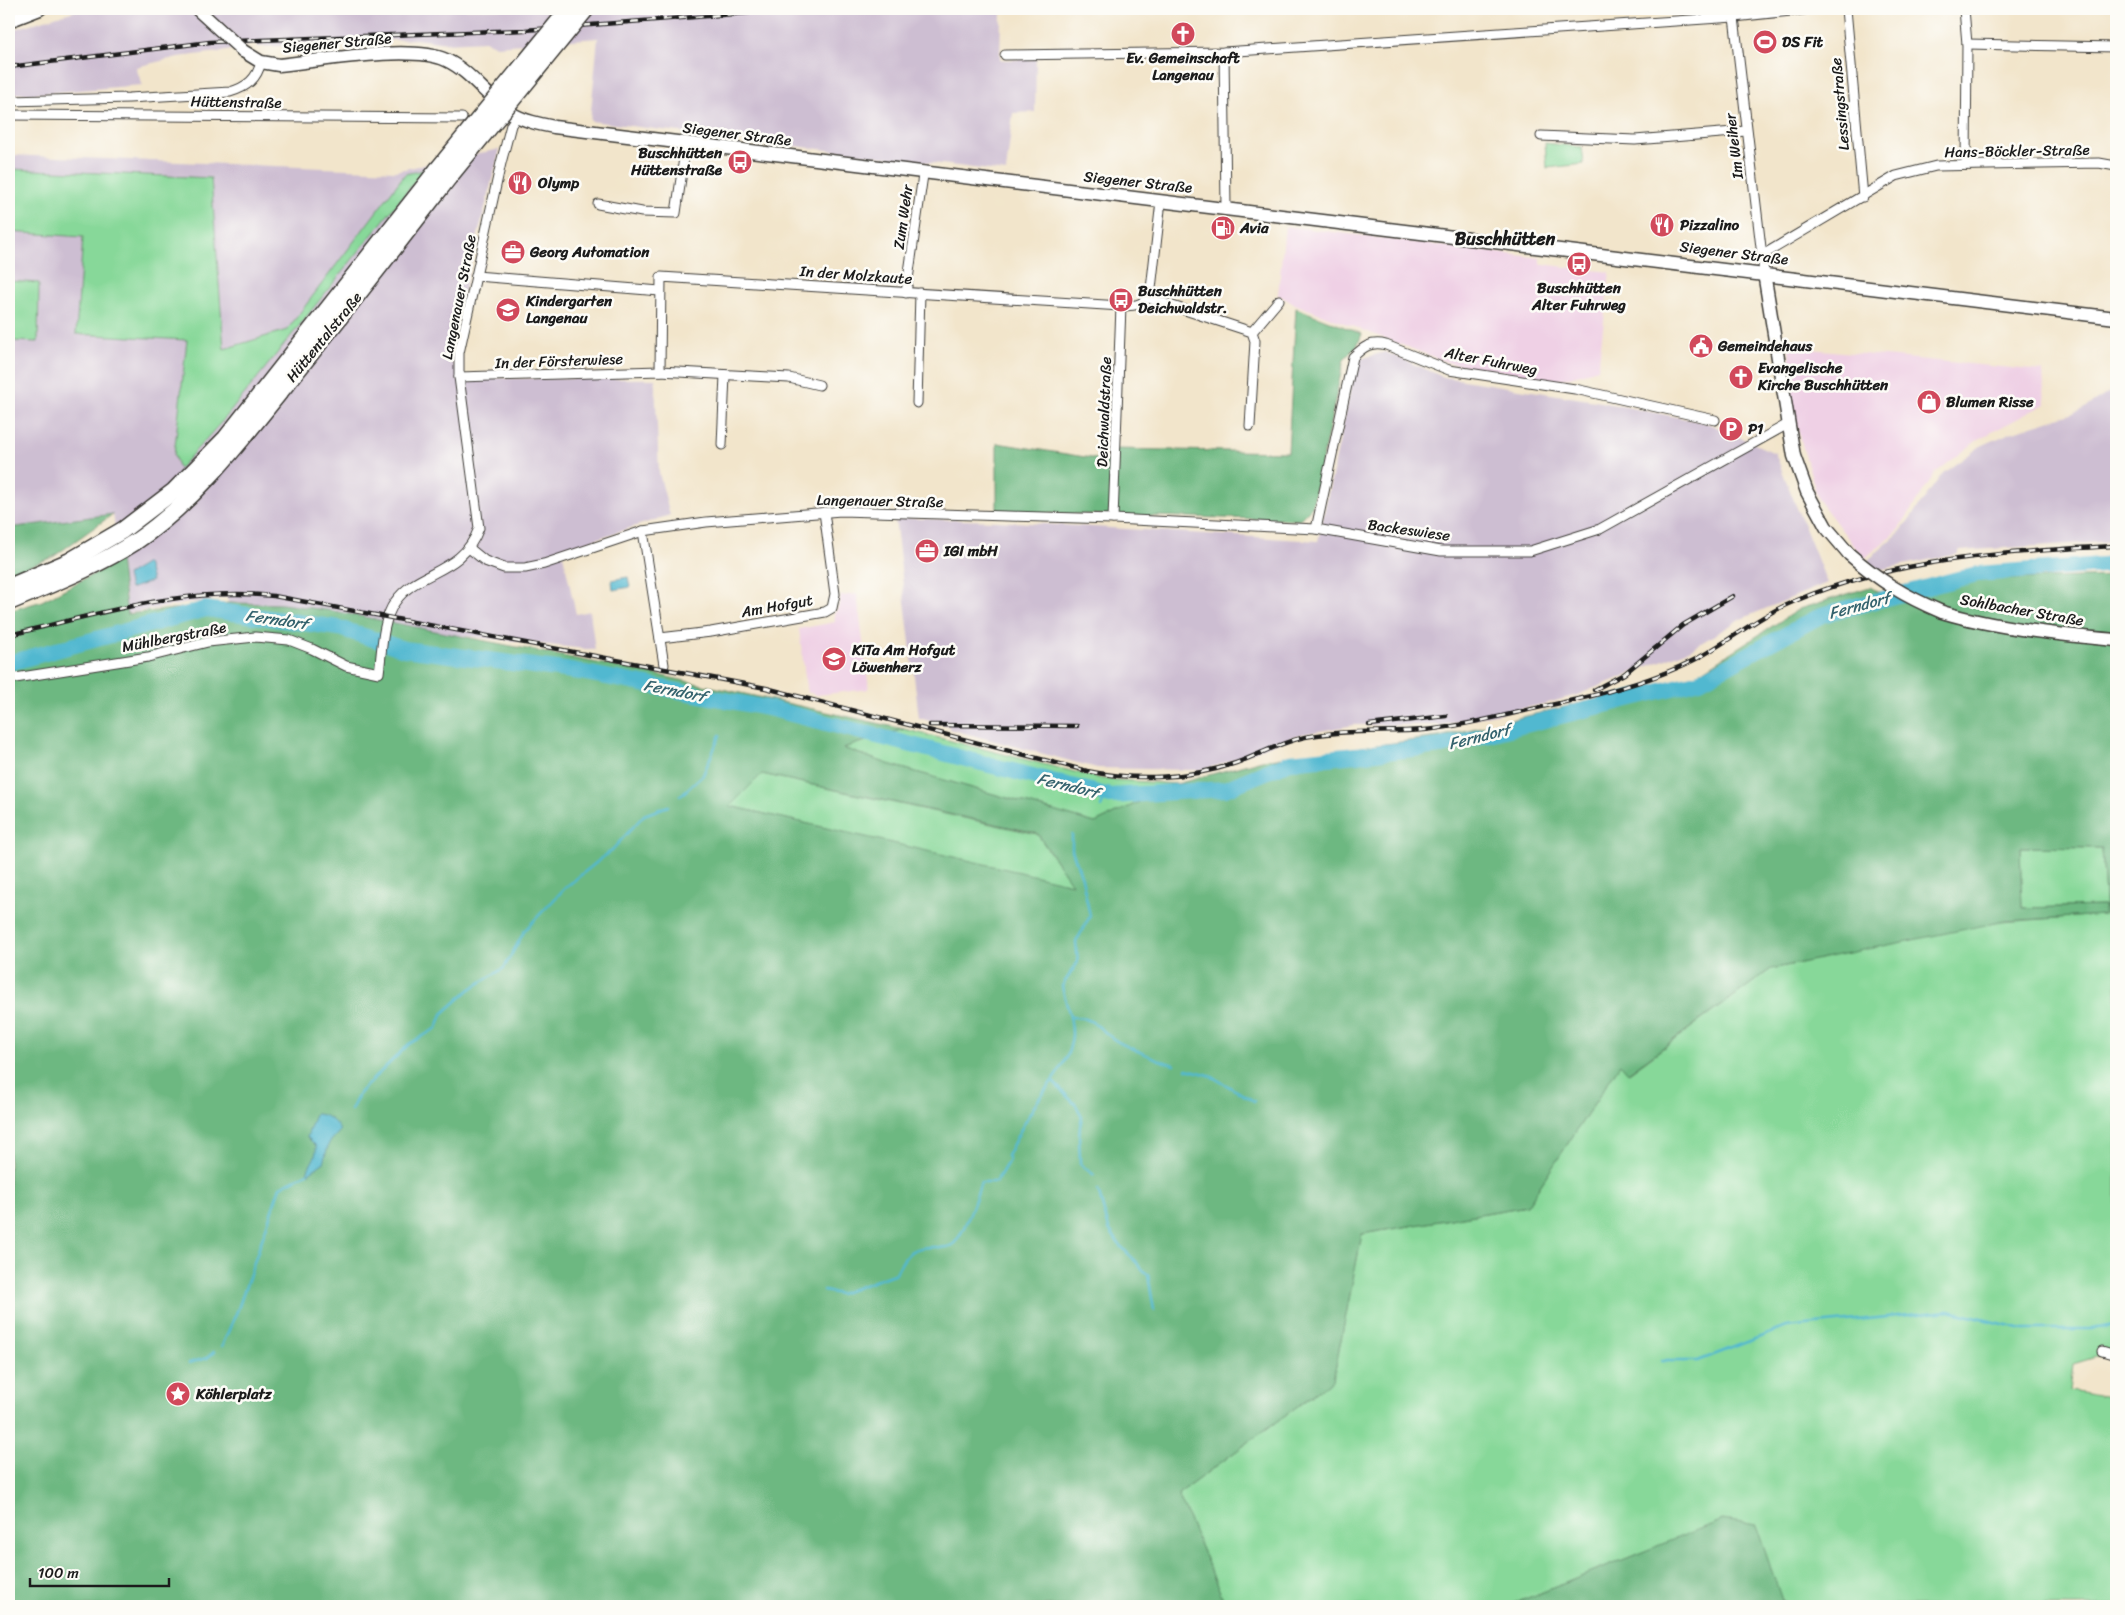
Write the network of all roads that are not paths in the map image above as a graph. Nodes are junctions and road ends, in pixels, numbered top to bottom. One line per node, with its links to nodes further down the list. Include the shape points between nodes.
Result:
1 (40, 9): 9 (main road)
2 (197, 9): 14 (main road, Siegener Straße, bridge, via 243,51)
3 (569, 9): 24 (highway, Hüttentalstraße, bridge)
4 (586, 9): 24 (highway, Hüttentalstraße, bridge)
5 (1811, 9): 8 (street)
6 (1846, 9): 26 (street, Lessingstraße)
7 (1964, 9): 10 (street)
8 (1734, 17): 12 (street); 19 (street, Im Weiher)
9 (9, 21)
10 (1967, 44): 11 (street); 22 (street)
11 (2116, 47)
12 (1224, 52): 13 (street); 29 (street)
13 (1005, 55)
14 (261, 62): 15 (street, Hüttenstraße, via 253,80 230,92); 17 (main road, Siegener Straße, via 279,65 394,54 430,55 464,70)
15 (9, 100)
16 (9, 115): 18 (street, Hüttenstraße)
17 (517, 116): 21 (main road, Siegener Straße, via 554,127); 32 (street, Langenauer Straße, via 503,154)
18 (462, 118)
19 (1746, 131): 20 (street, via 1635,140); 30 (street, Im Weiher)
20 (1541, 136)
21 (686, 144): 25 (main road, Siegener Straße); 28 (street, via 676,213 642,212)
22 (1966, 164): 23 (street, Hans-Böckler-Straße); 26 (street, Hans-Böckler-Straße, via 1936,166 1896,176)
23 (2116, 166)
24 (443, 173): 57 (highway, Hüttentalstraße, via 226,438 174,491 123,530 70,561); 58 (highway, Hüttentalstraße, via 339,319 236,446 182,504 134,542 77,573)
25 (923, 175): 27 (main road, Siegener Straße); 34 (street, Zum Wehr)
26 (1862, 197): 30 (street, Hans-Böckler-Straße)
27 (1161, 201): 29 (main road, Siegener Straße); 36 (street)
28 (598, 204)
29 (1226, 208): 31 (main road, Siegener Straße)
30 (1761, 256): 31 (street, Im Weiher)
31 (1764, 273): 39 (main road, Siegener Straße); 47 (main road, Sohlbacher Straße)
32 (476, 276): 33 (street); 43 (street, Langenauer Straße, via 459,353)
33 (660, 291): 34 (street, In der Molzkaute, via 661,277); 41 (street)
34 (906, 293): 35 (street, In der Molzkaute)
35 (920, 293): 38 (street, In der Molzkaute); 45 (street)
36 (1148, 298): 38 (street, In der Molzkaute, via 1138,305); 40 (street)
37 (1279, 300): 40 (street)
38 (1122, 306): 53 (street, Deichwaldstraße)
39 (2116, 318)
40 (1252, 332): 48 (street)
41 (660, 371): 42 (street, In der Försterwiese); 43 (street, In der Försterwiese)
42 (725, 376): 44 (street, In der Försterwiese, via 789,378); 49 (street)
43 (458, 377): 51 (street, Langenauer Straße)
44 (819, 385)
45 (917, 403)
46 (1716, 420): 54 (street, Alter Fuhrweg, via 1575,389 1449,370 1379,343 1364,346 1353,357)
47 (1788, 424): 54 (street, Backeswiese, via 1600,528 1530,550 1441,551); 60 (main road, Sohlbacher Straße, bridge, via 1794,456 1807,492 1826,527 1849,554 1880,581 1914,600 1961,618)
48 (1250, 426)
49 (722, 445)
50 (824, 512): 52 (street, Langenauer Straße); 55 (street, Langenauer Straße); 59 (street, Am Hofgut, via 835,594 832,608 825,612 730,629)
51 (478, 516): 56 (street, Mühlbergstraße, via 479,528)
52 (1028, 518): 53 (street, Backeswiese)
53 (1113, 519): 54 (street, Backeswiese)
54 (1316, 530)
55 (643, 531): 56 (street, Langenauer Straße, via 525,568 504,568 484,561); 59 (street)
56 (469, 548): 62 (street, Mühlbergstraße, via 454,563 412,586 394,603 379,673 346,666 289,640 255,637 208,642 148,657)
57 (9, 587)
58 (9, 602)
59 (660, 638): 61 (street)
60 (2116, 640)
61 (664, 665)
62 (9, 678)
63 (2102, 1351): 64 (street)
64 (2116, 1355)

